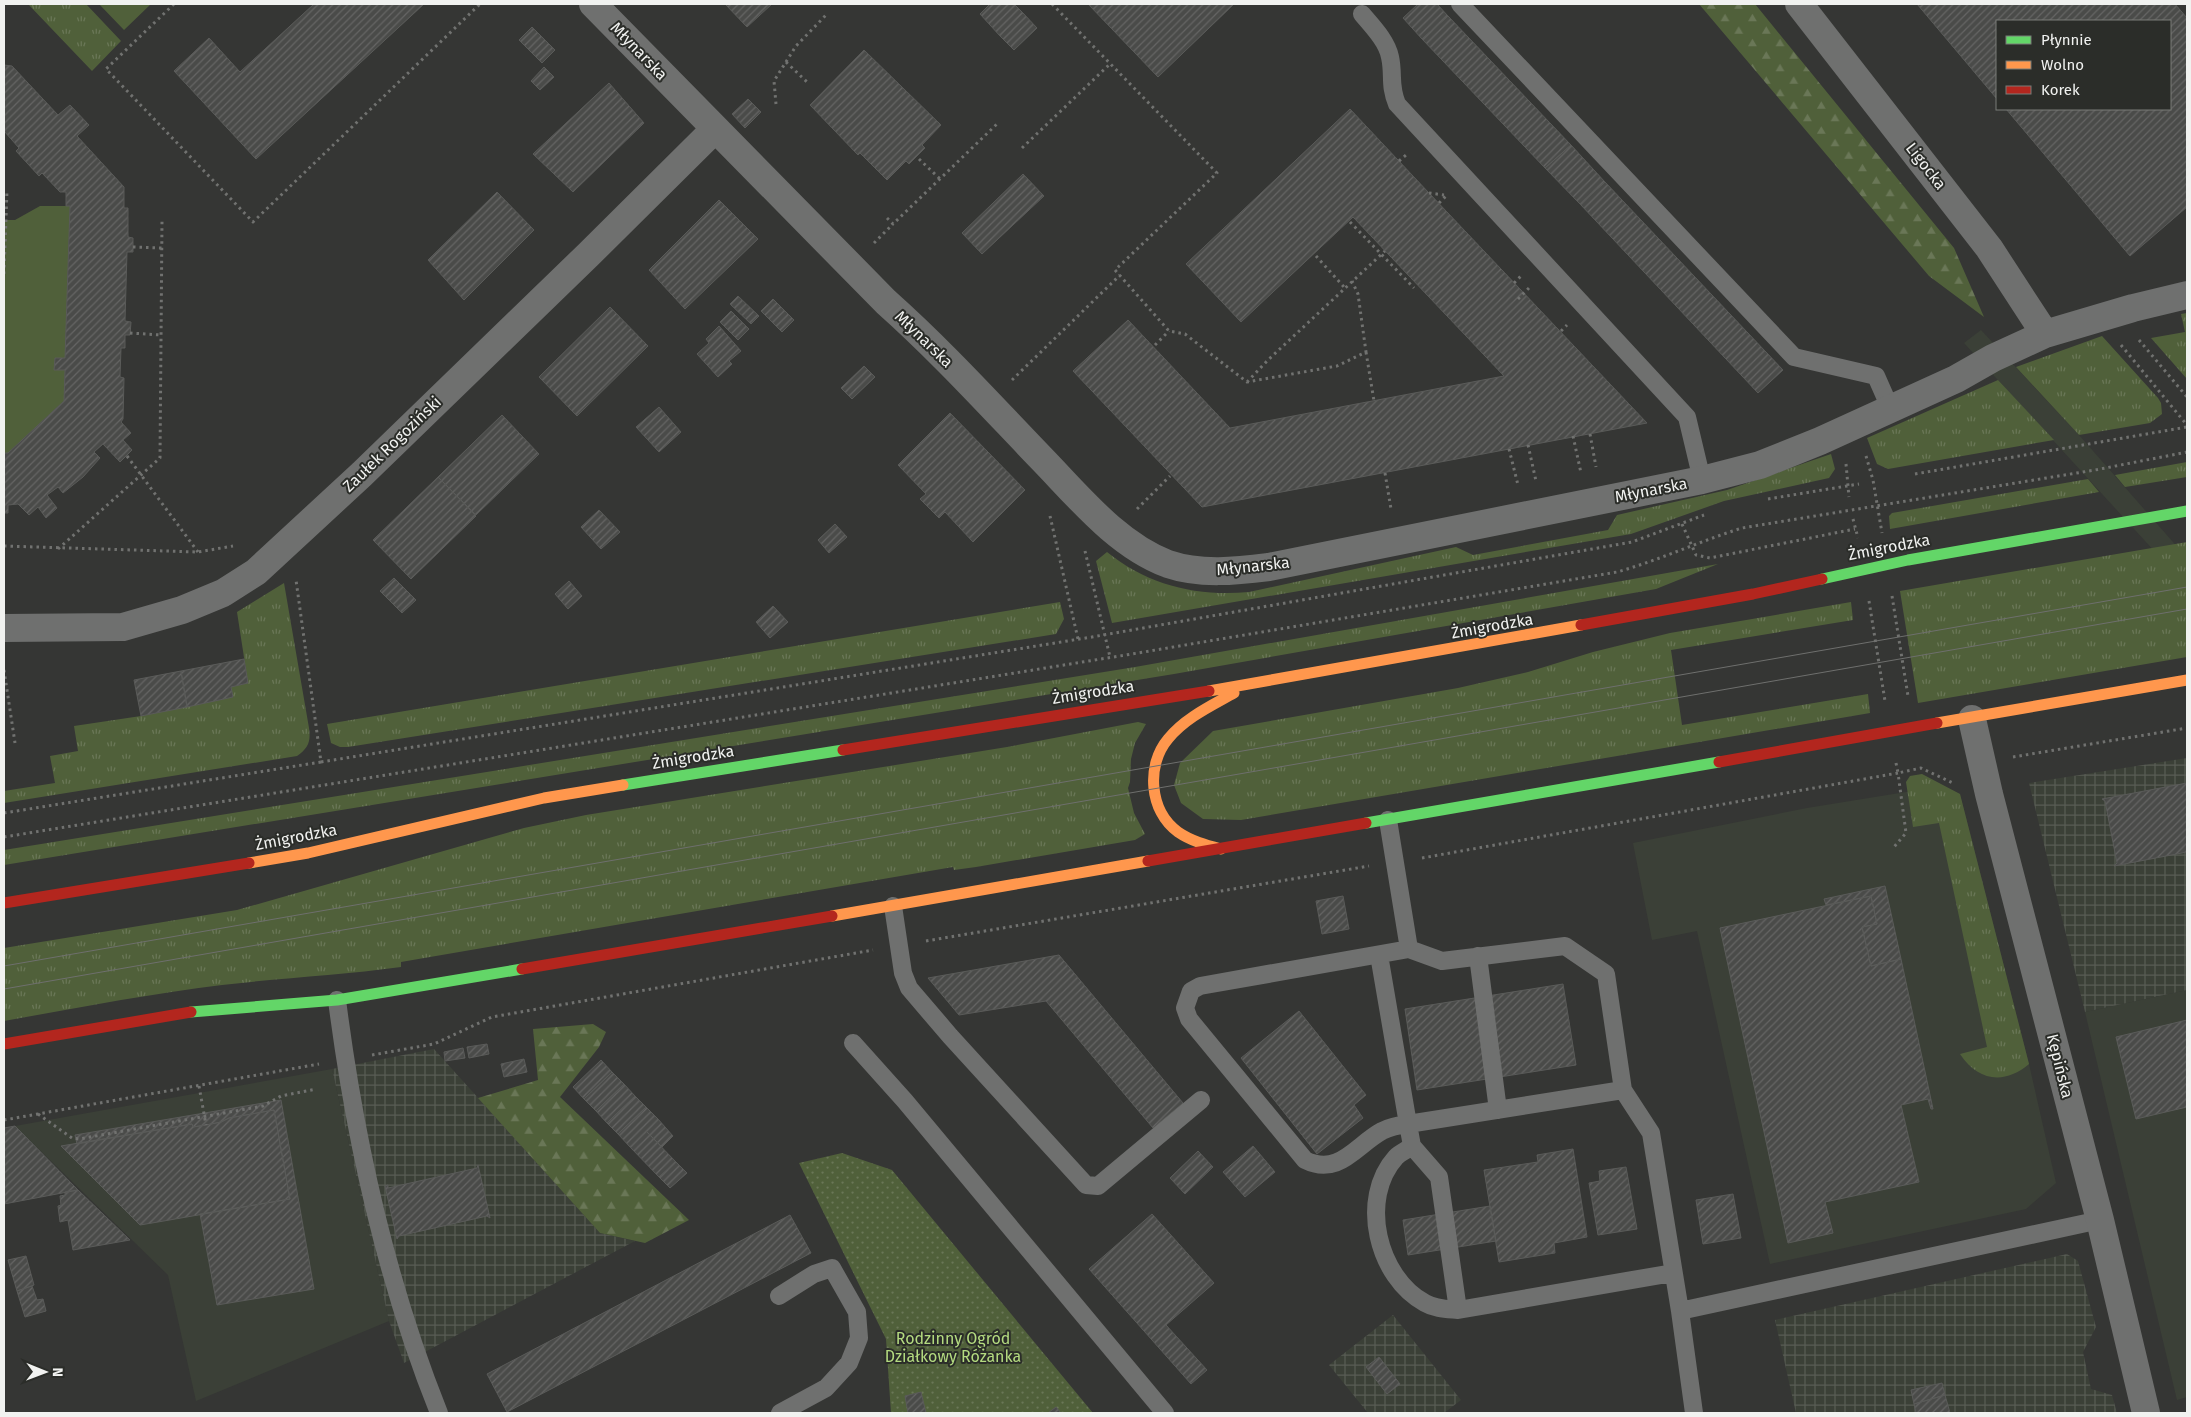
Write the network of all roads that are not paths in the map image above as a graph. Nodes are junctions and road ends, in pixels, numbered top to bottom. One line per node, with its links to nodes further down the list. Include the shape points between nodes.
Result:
1 (593, 4): 5 (street, Młynarska)
2 (1460, 4): 8 (lane, via 1794,357 1876,376)
3 (1799, 4): 7 (street, Ligocka, via 1989,248)
4 (1362, 14): 9 (lane, via 1382,40 1390,57 1391,91 1397,104 1687,416)
5 (715, 129): 9 (street, Młynarska, via 886,302 920,332 1088,506 1127,540 1168,564 1187,569 1238,571); 11 (street, Zaułek Rogoziński, via 362,474 256,572 223,593 182,610 123,627)
6 (2187, 295): 7 (street, Młynarska)
7 (2045, 334): 8 (street, Młynarska)
8 (1890, 410): 9 (street, Młynarska, via 1760,465)
9 (1702, 480)
10 (2187, 511): 13 (main road, Żmigrodzka, via 1908,560 1753,594)
11 (4, 628)
12 (2187, 680): 14 (main road)
13 (1249, 685): 16 (main road, via 1186,721 1160,749 1153,779 1160,809 1173,827 1192,839); 17 (main road, Żmigrodzka, via 544,798 308,853)
14 (1972, 719): 15 (main road); 30 (street, Kępińska)
15 (1388, 820): 16 (main road); 19 (lane)
16 (1222, 849): 18 (main road)
17 (4, 903)
18 (893, 906): 22 (main road); 26 (lane, via 903,973 909,988 1086,1185 1098,1186)
19 (1409, 950): 20 (lane); 21 (lane, via 1442,961)
20 (1379, 955): 28 (lane); 28 (lane, via 1200,986 1191,991 1184,1008 1189,1020 1305,1160 1321,1166 1338,1162 1380,1132)
21 (1478, 956): 25 (lane, via 1565,946 1606,974); 27 (lane)
22 (337, 1000): 24 (main road, via 197,1011); 35 (lane, via 365,1166 394,1283 416,1356)
23 (853, 1043): 37 (lane)
24 (4, 1044)
25 (1623, 1090): 27 (lane); 31 (lane, via 1651,1133)
26 (1202, 1100)
27 (1498, 1110): 28 (lane)
28 (1408, 1124): 29 (lane)
29 (1412, 1146): 33 (lane, via 1439,1177); 33 (lane, via 1397,1156 1382,1181 1378,1210 1382,1251 1389,1268 1410,1293 1426,1304)
30 (2100, 1220): 34 (lane); 39 (street, Kępińska)
31 (1673, 1273): 33 (lane); 34 (lane)
32 (779, 1296): 36 (lane, via 814,1274 832,1268 857,1312 859,1338 849,1363 826,1388)
33 (1458, 1310)
34 (1680, 1311): 38 (lane)
35 (439, 1413)
36 (780, 1413)
37 (1164, 1413)
38 (1694, 1413)
39 (2146, 1413)

